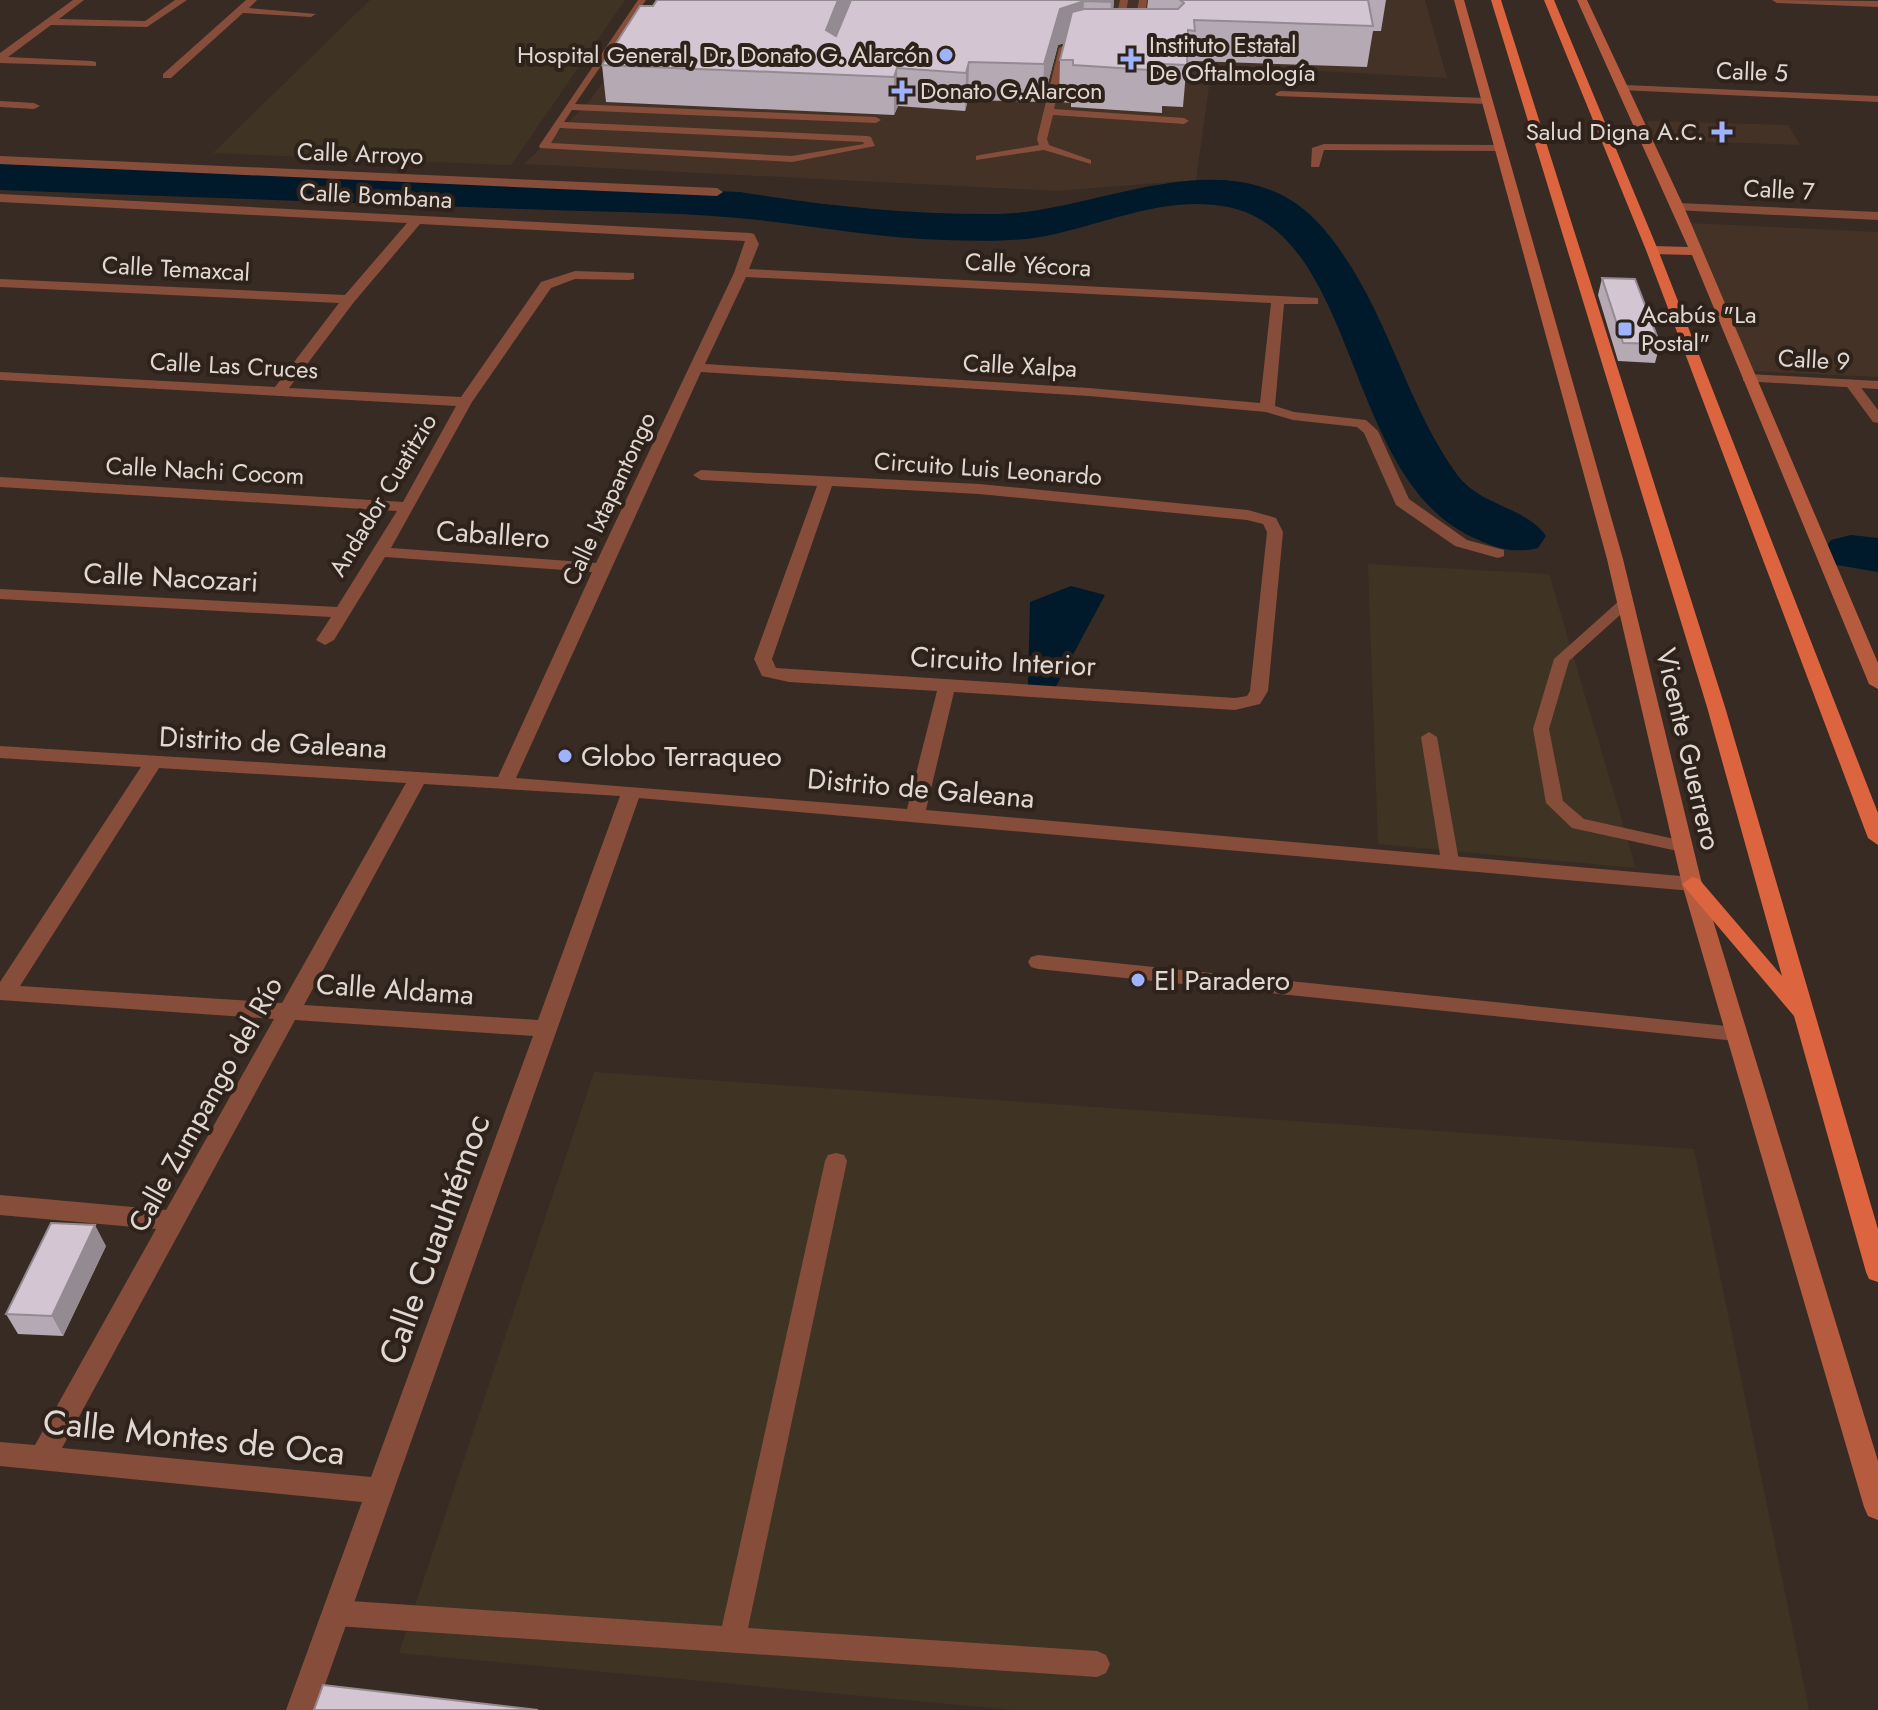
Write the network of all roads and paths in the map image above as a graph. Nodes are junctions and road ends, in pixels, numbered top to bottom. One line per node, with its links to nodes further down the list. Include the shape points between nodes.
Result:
1 (79, 0): 15 (street)
2 (182, 0): 15 (street, via 147,24)
3 (252, 0): 13 (street)
4 (642, 0): 30 (lane)
5 (1124, 0): 19 (lane)
6 (1143, 0): 19 (lane)
7 (1459, 0): 27 (main road, Vicente Guerrero)
8 (1496, 0): 95 (main road, via 1716,707)
9 (1549, 0): 50 (main road)
10 (1582, 0): 24 (main road)
11 (1777, 0): 12 (street)
12 (1878, 4)
13 (240, 10): 14 (street); 23 (street)
14 (311, 14)
15 (50, 22): 17 (street)
16 (0, 37): 17 (street)
17 (27, 38): 21 (street)
18 (1082, 43): 31 (lane, via 1064,48)
19 (1126, 43): 20 (lane)
20 (1149, 44)
21 (0, 59): 22 (street)
22 (92, 64)
23 (167, 76)
24 (1625, 88): 26 (street, Calle 5); 46 (main road)
25 (1280, 94): 27 (lane)
26 (1878, 99)
27 (1487, 101): 38 (main road, Vicente Guerrero)
28 (0, 104): 29 (street)
29 (34, 106)
30 (569, 107): 32 (lane); 35 (lane)
31 (1050, 112): 34 (lane); 37 (lane, via 1042,139)
32 (759, 115): 33 (lane); 36 (lane)
33 (876, 120)
34 (1184, 121)
35 (557, 125): 36 (lane); 39 (lane, via 544,146)
36 (746, 134): 39 (lane); 39 (lane, via 867,139 870,146 805,158)
37 (1045, 147): 40 (lane); 42 (lane)
38 (1500, 148): 43 (lane, via 1324,147 1317,148); 76 (main road, Vicente Guerrero)
39 (735, 156)
40 (980, 158)
41 (0, 160): 44 (street, Calle Arroyo)
42 (1087, 162)
43 (1315, 165)
44 (717, 192)
45 (0, 198): 48 (street, Calle Bombana)
46 (1678, 207): 47 (street, Calle 7); 51 (main road)
47 (1878, 216)
48 (416, 220): 49 (street, Calle Bombana); 55 (street)
49 (750, 237): 52 (street, Calle Ixtapantongo, via 753,244)
50 (1652, 250): 51 (main road); 88 (main road)
51 (1696, 251): 60 (main road)
52 (741, 273): 56 (street, Calle Yécora); 58 (street, Calle Ixtapantongo)
53 (629, 276): 64 (street, Andador Cuatitzio, via 574,275 546,285)
54 (0, 283): 55 (street, Calle Temaxcal)
55 (349, 299): 63 (street)
56 (1278, 299): 57 (street, Calle Yécora); 65 (street)
57 (1313, 301)
58 (698, 368): 65 (street, Calle Xalpa); 74 (street, Calle Ixtapantongo)
59 (0, 376): 63 (street, Calle Las Cruces)
60 (1748, 378): 61 (street, Calle 9); 79 (main road)
61 (1851, 384): 62 (street, Calle 9); 66 (lane)
62 (1878, 385)
63 (280, 390): 64 (street, Calle Las Cruces)
64 (465, 402): 70 (street, Andador Cuatitzio)
65 (1267, 408): 73 (street, Calle Xalpa, via 1361,423 1371,431 1402,502 1461,543)
66 (1878, 419)
67 (701, 475): 69 (street, Circuito Luis Leonardo)
68 (0, 482): 70 (street, Calle Nachi Cocom)
69 (826, 482): 71 (street, Circuito Luis Leonardo, via 979,489); 80 (street, Circuito Interior, via 763,659 768,672)
70 (408, 507): 72 (street, Andador Cuatitzio)
71 (1270, 521): 80 (street, Circuito Interior, via 1275,532 1254,700 1235,704)
72 (380, 552): 74 (street, Caballero); 77 (street, Andador Cuatitzio)
73 (1498, 553)
74 (602, 568): 85 (street, Calle Ixtapantongo)
75 (0, 594): 77 (street, Calle Nacozari)
76 (1625, 603): 89 (main road, Vicente Guerrero); 89 (lane, via 1562,659 1541,729 1555,803 1578,824)
77 (340, 612): 78 (street, Andador Cuatitzio)
78 (325, 640)
79 (1878, 684)
80 (947, 686): 87 (street)
81 (1429, 737): 90 (lane)
82 (0, 752): 83 (street, Distrito de Galeana)
83 (152, 764): 84 (street, Distrito de Galeana); 93 (street)
84 (418, 778): 85 (street, Distrito de Galeana); 94 (street, Calle Zumpango del Río)
85 (505, 782): 86 (street, Distrito de Galeana)
86 (632, 791): 87 (street, Distrito de Galeana); 96 (street, Calle Cuauhtémoc)
87 (915, 816): 90 (street, Distrito de Galeana)
88 (1878, 838)
89 (1682, 846): 91 (main road, Vicente Guerrero)
90 (1450, 861): 91 (street, Distrito de Galeana)
91 (1692, 884): 95 (main road); 97 (main road, Vicente Guerrero)
92 (1038, 962): 97 (lane)
93 (2, 992): 94 (street, Calle Aldama)
94 (288, 1013): 96 (street, Calle Aldama); 100 (street, Calle Zumpango del Río)
95 (1804, 1015): 101 (main road)
96 (546, 1029): 104 (street, Calle Cuauhtémoc)
97 (1736, 1034): 105 (main road, Vicente Guerrero)
98 (836, 1161): 107 (lane)
99 (0, 1205): 100 (street)
100 (176, 1221): 103 (street, Calle Zumpango del Río)
101 (1878, 1272)
102 (0, 1454): 103 (street, Calle Montes de Oca)
103 (42, 1458): 104 (street, Calle Montes de Oca)
104 (380, 1491): 106 (street, Calle Cuauhtémoc)
105 (1878, 1507)
106 (336, 1613): 107 (lane); 109 (street, Calle Cuauhtémoc)
107 (732, 1639): 108 (lane)
108 (1097, 1664)
109 (301, 1710)

